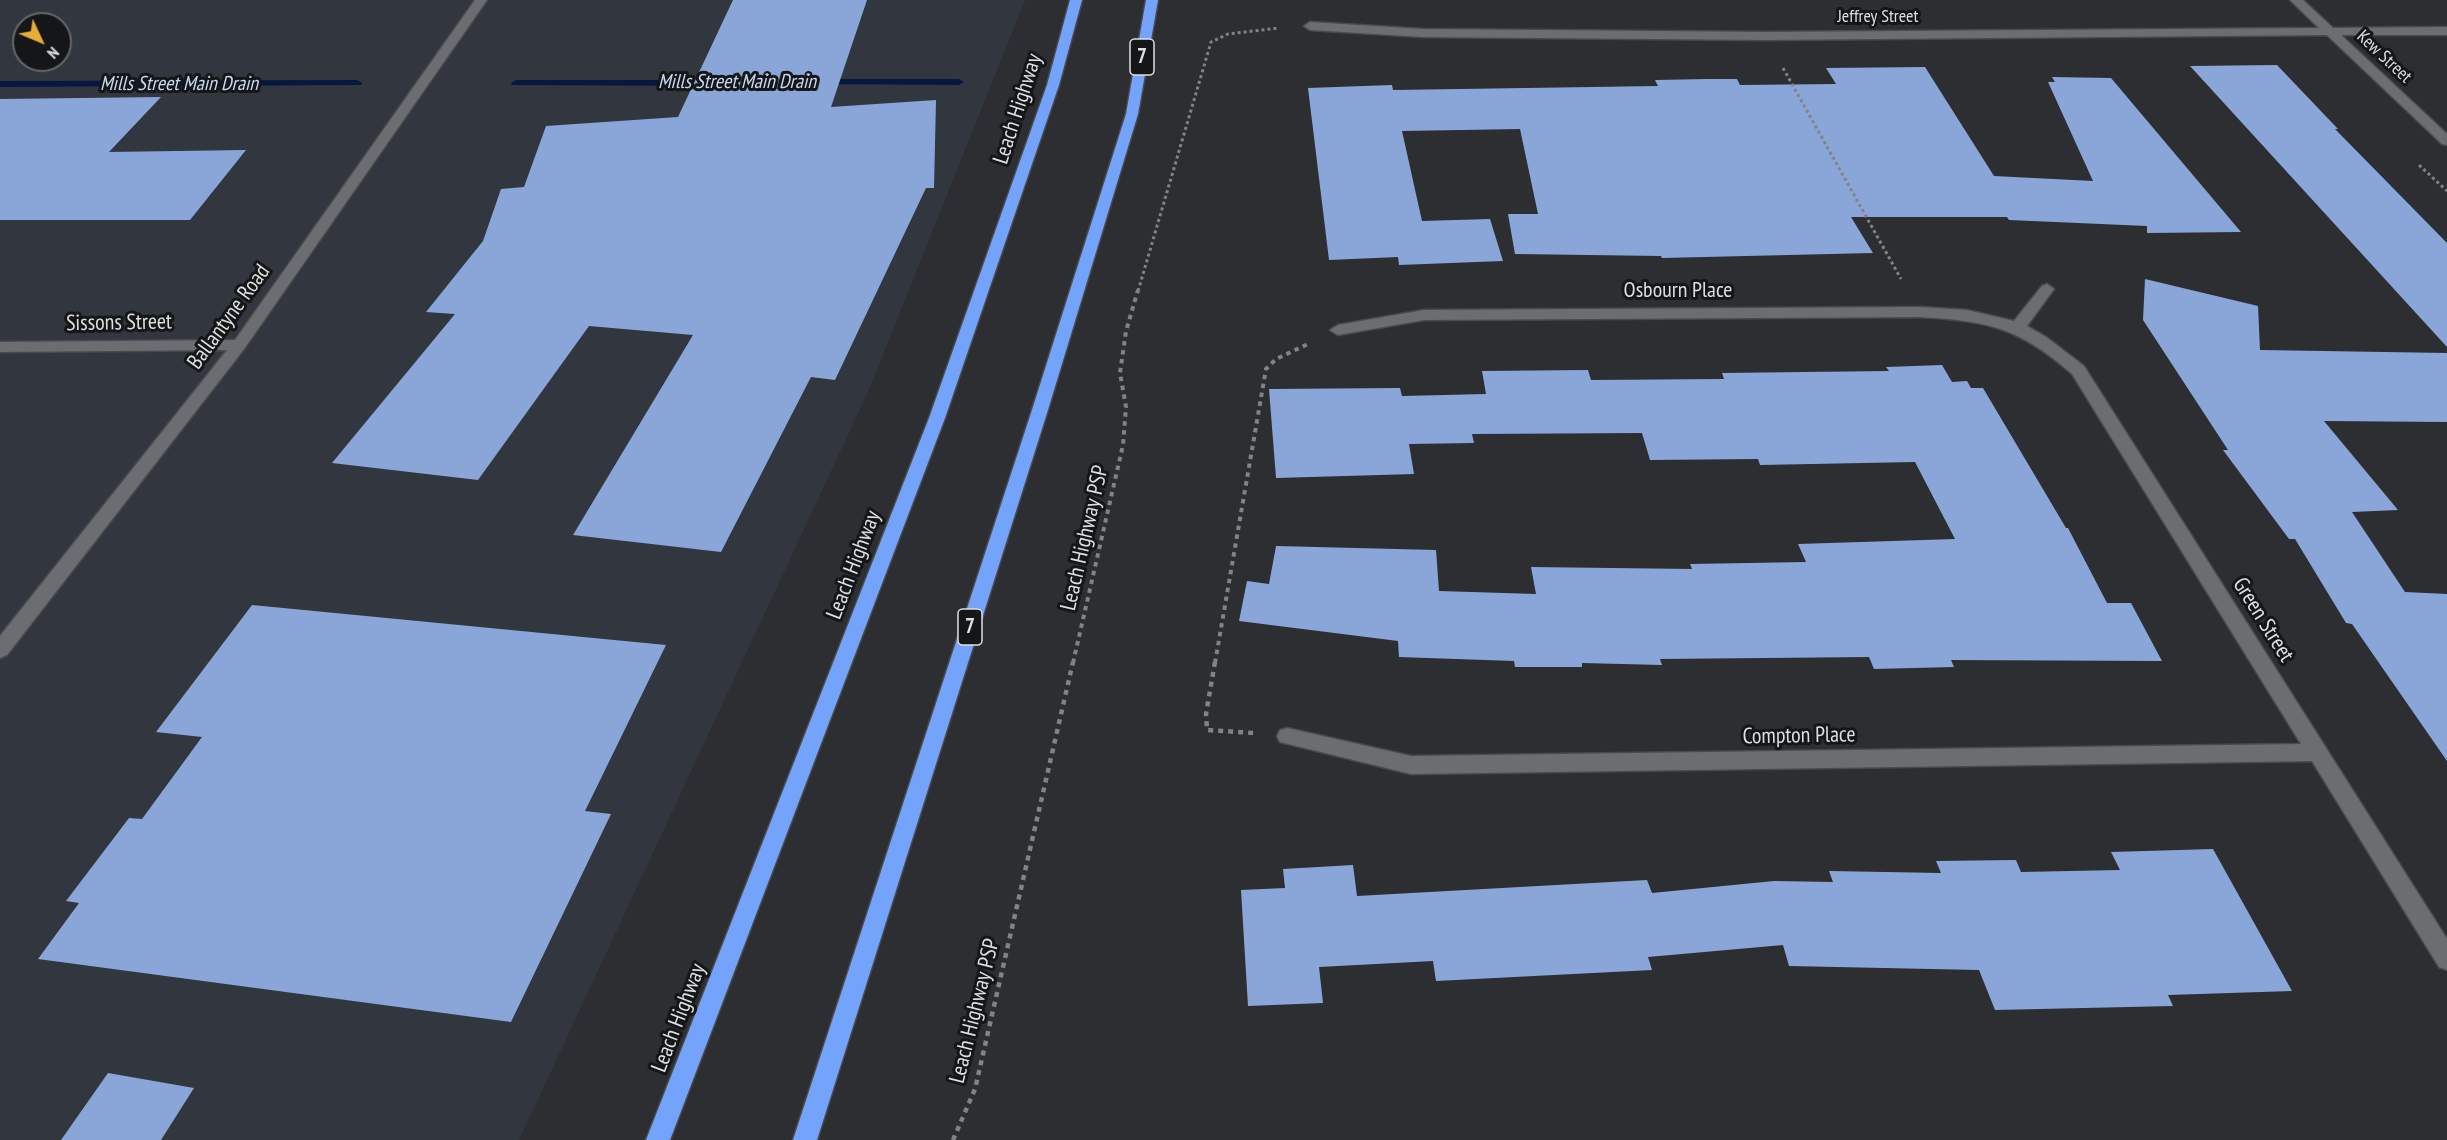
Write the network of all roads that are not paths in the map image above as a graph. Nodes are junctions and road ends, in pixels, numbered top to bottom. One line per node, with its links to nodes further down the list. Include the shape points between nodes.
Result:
1 (481, 0): 12 (street, Ballantyne Road)
2 (1076, 0): 18 (highway, Leach Highway, via 1053,85 937,418)
3 (1152, 0): 19 (highway, 7, via 1132,114)
4 (2296, 0): 6 (street, Kew Street)
5 (1310, 26): 6 (street, Jeffrey Street, via 1423,33 1766,36)
6 (2329, 31): 7 (street, Jeffrey Street); 8 (street, Kew Street)
7 (2447, 31)
8 (2447, 141)
9 (2047, 289): 10 (street)
10 (2018, 327): 11 (street, Osbourn Place, via 1970,315 1920,312 1424,315); 16 (street, Green Street, via 2053,347 2078,370)
11 (1338, 330)
12 (239, 345): 13 (street, Sissons Street); 14 (street, Ballantyne Road)
13 (0, 347)
14 (0, 650)
15 (1287, 736): 16 (street, Compton Place, via 1411,765)
16 (2316, 752): 17 (street, Green Street)
17 (2447, 958)
18 (658, 1140)
19 (805, 1140)

